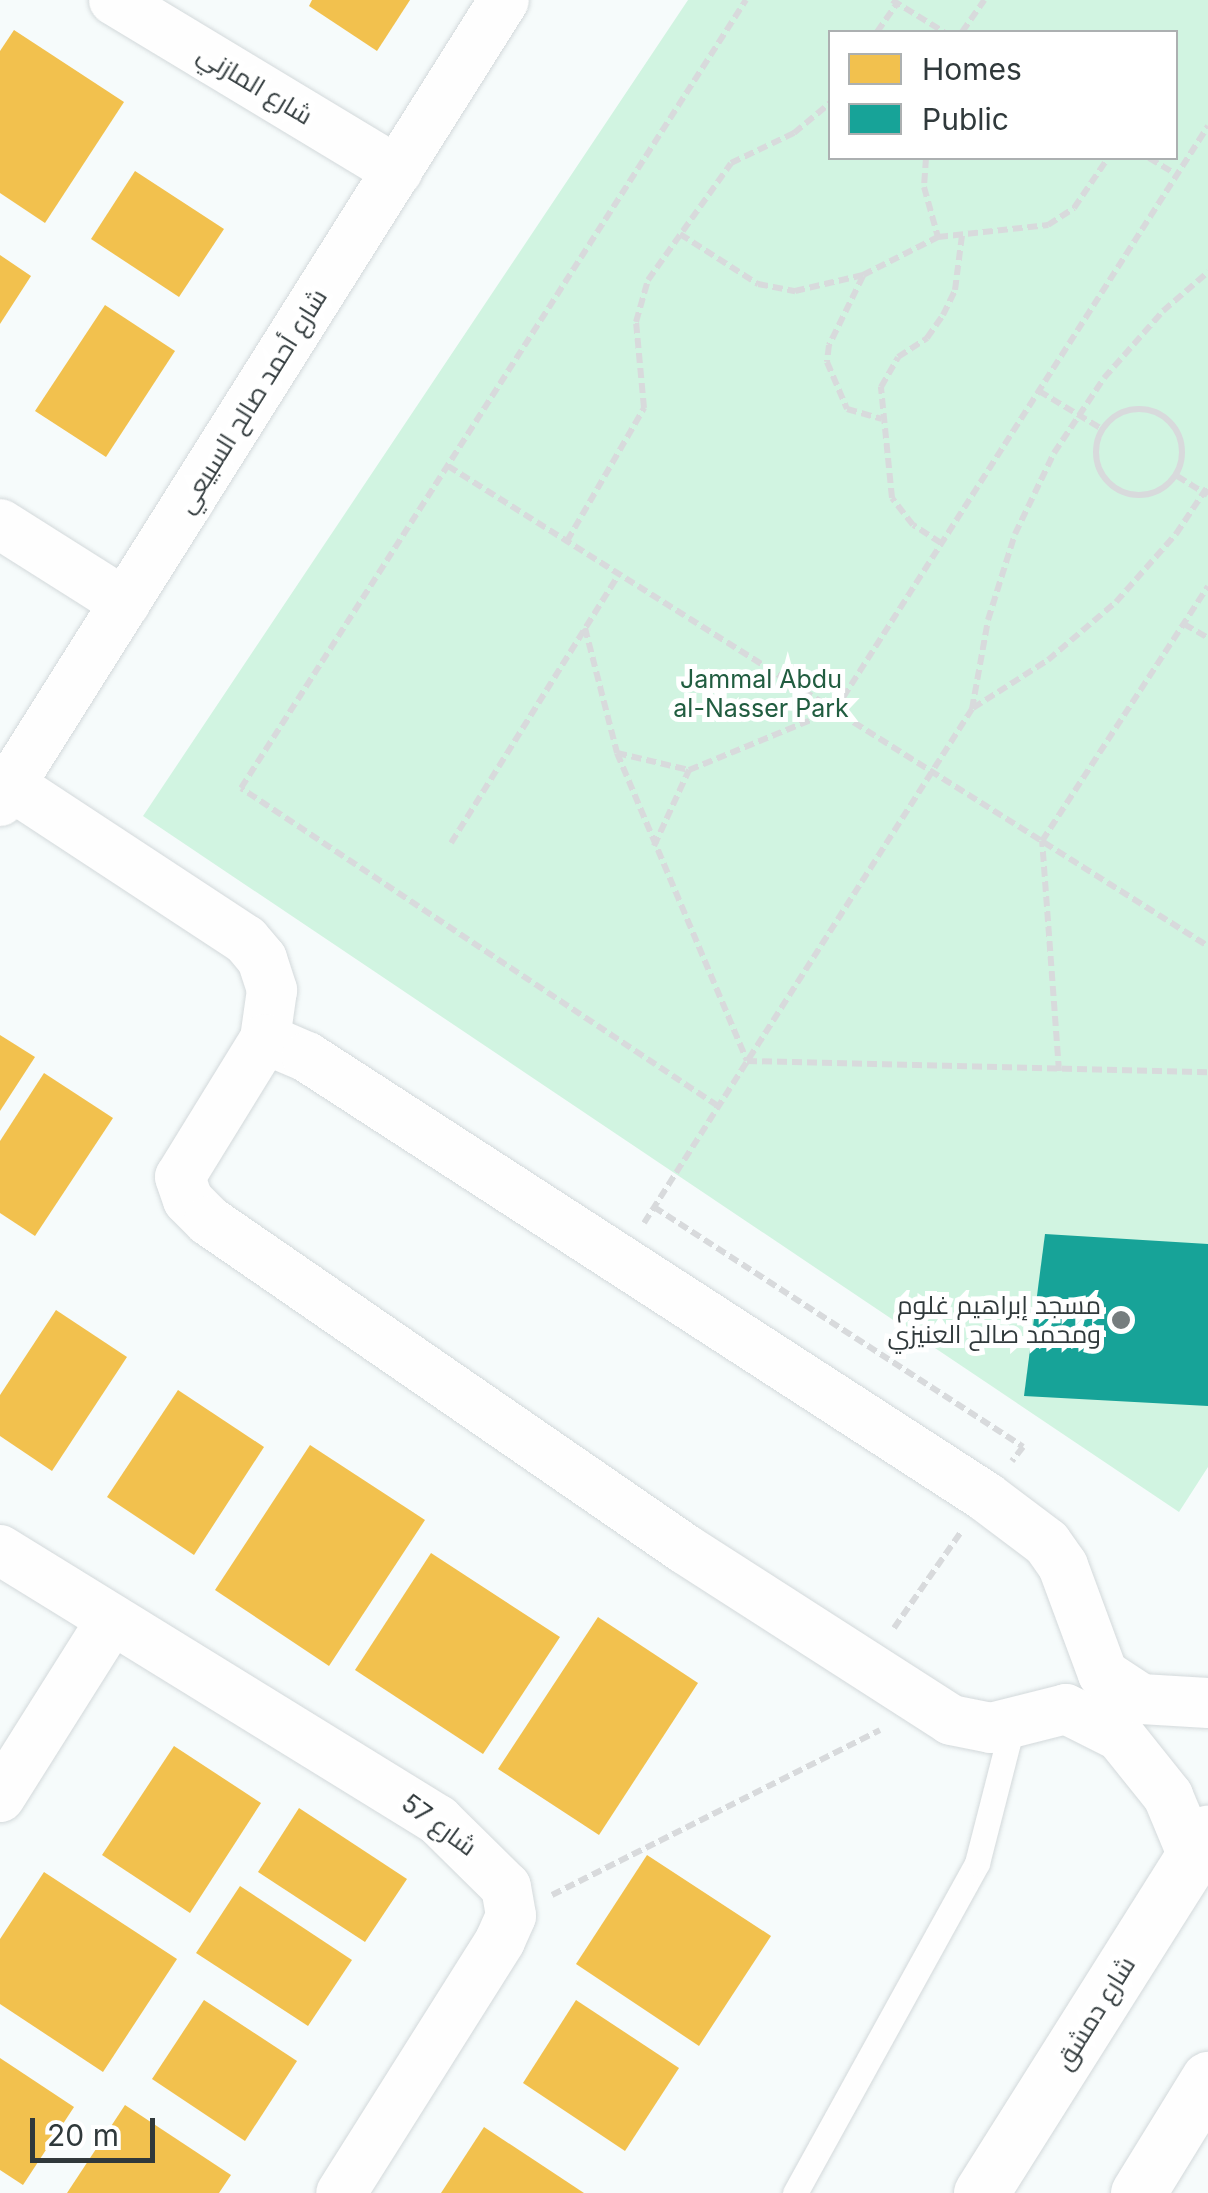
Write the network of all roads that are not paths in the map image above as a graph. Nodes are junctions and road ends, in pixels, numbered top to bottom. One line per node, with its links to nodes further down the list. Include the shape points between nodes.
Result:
1 (114, 0): 3 (street, شارع المازني)
2 (504, 0): 3 (street, شارع أحمد صالح السبيعي)
3 (397, 171): 5 (street, شارع أحمد صالح السبيعي)
4 (0, 524): 5 (street)
5 (124, 603): 6 (street, شارع أحمد صالح السبيعي)
6 (5, 793): 7 (street, via 246,940 262,959 272,990)
7 (264, 1039): 10 (street, via 324,1067 1047,1542 1078,1596); 12 (street, via 180,1177 188,1200 209,1220 684,1550 951,1720 972,1727)
8 (0, 1550): 9 (street, شارع 57)
9 (112, 1619): 13 (street); 16 (street, شارع 57, via 438,1820 506,1887 511,1916 500,1941)
10 (1091, 1652): 11 (street, via 1104,1674 1140,1699); 12 (street, via 1082,1685)
11 (1208, 1703)
12 (1029, 1718): 14 (street, via 1066,1710 1120,1736); 17 (lane, via 978,1863)
13 (0, 1797)
14 (1201, 1844): 18 (main road, شارع دمشق)
15 (1208, 2079): 19 (main road)
16 (341, 2193)
17 (795, 2193)
18 (981, 2193)
19 (1138, 2193)

